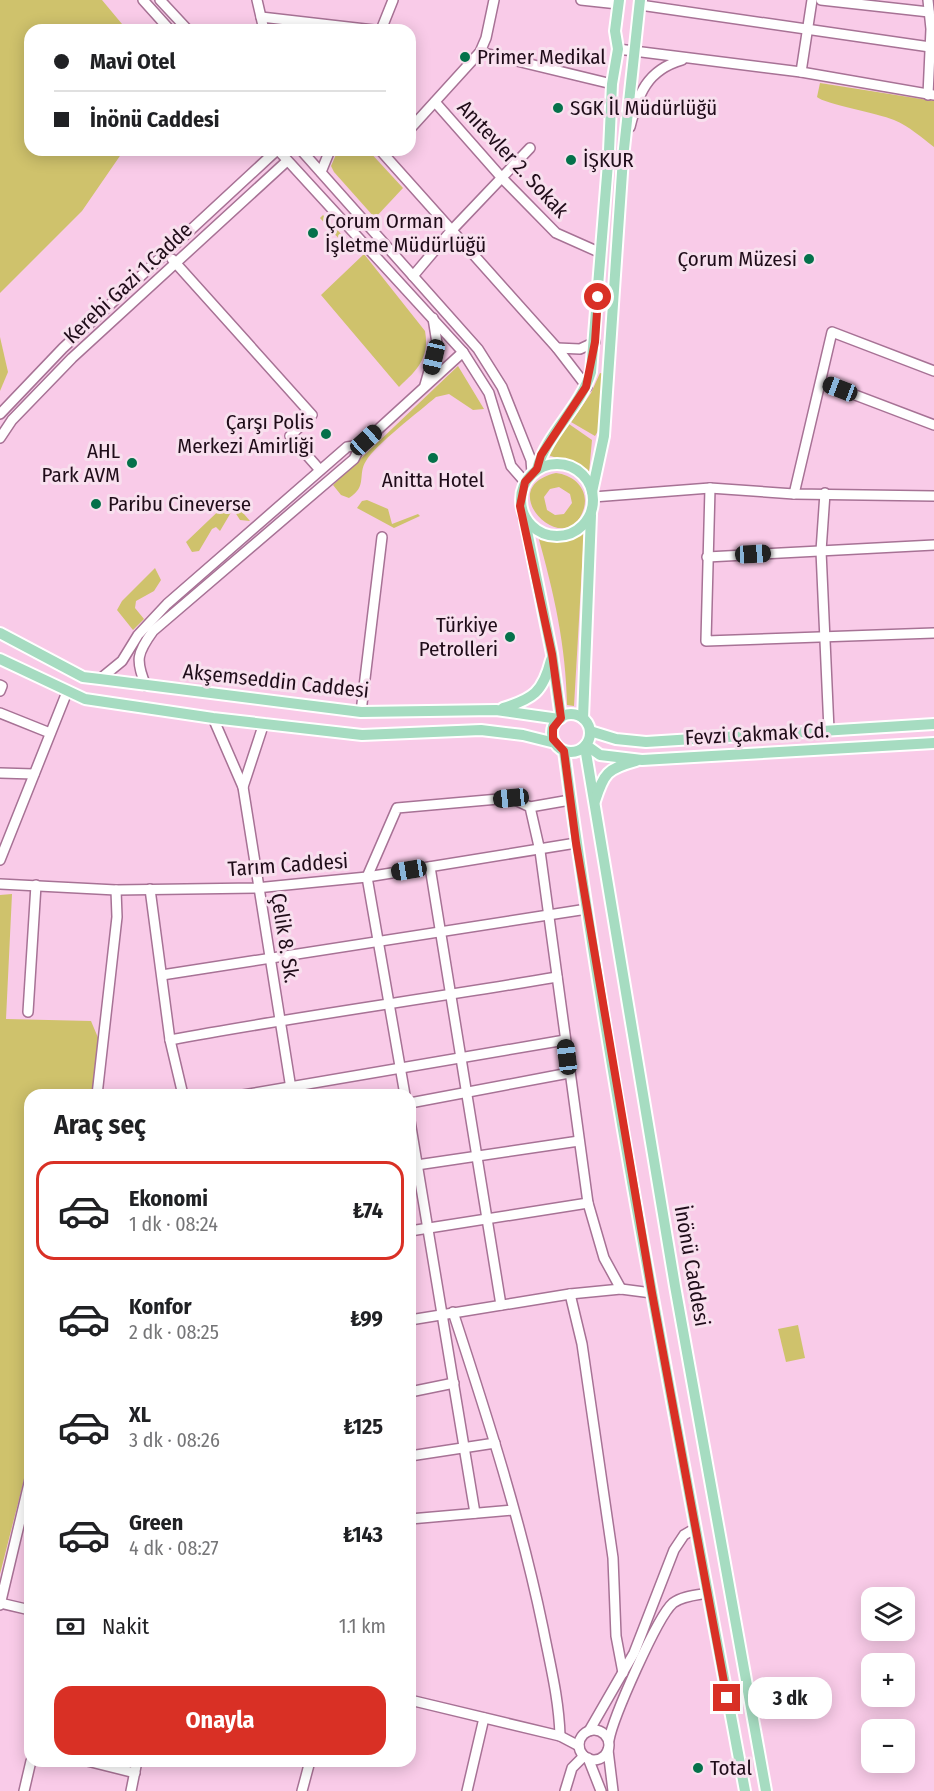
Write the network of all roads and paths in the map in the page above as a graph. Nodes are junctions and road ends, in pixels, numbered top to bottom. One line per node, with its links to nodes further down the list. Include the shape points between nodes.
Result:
1 (143, 0): 14 (street)
2 (160, 0): 15 (street)
3 (257, 0): 13 (street)
4 (393, 0): 18 (street)
5 (494, 0): 22 (street)
6 (581, 0): 10 (street)
7 (812, 0): 19 (street)
8 (821, 0): 12 (street)
9 (928, 0): 12 (street)
10 (618, 2): 11 (main road); 21 (main road)
11 (644, 3): 19 (street); 23 (main road)
12 (929, 12): 20 (street)
13 (261, 17): 16 (street); 17 (street)
14 (165, 24)
15 (182, 24)
16 (263, 24)
17 (322, 24)
18 (383, 24)
19 (808, 28): 20 (street); 25 (street)
20 (930, 47): 27 (street)
21 (618, 49): 23 (street); 26 (main road)
22 (480, 52): 26 (street); 28 (street)
23 (633, 52): 24 (street); 36 (main road)
24 (688, 58): 25 (street); 36 (street, via 665,64 650,78 641,92)
25 (801, 72): 27 (street)
26 (612, 84): 42 (main road)
27 (931, 95)
28 (435, 102): 29 (street); 39 (street, Anıtevler 2. Sokak)
29 (416, 123)
30 (530, 148): 39 (street)
31 (271, 156): 41 (street, Kerebi Gazi 1.Cadde)
32 (283, 156): 37 (street)
33 (307, 156): 38 (street)
34 (327, 156): 38 (street)
35 (388, 156): 40 (street)
36 (623, 158): 62 (main road, via 604,436)
37 (287, 161): 43 (street, Kerebi Gazi 1.Cadde); 45 (street)
38 (321, 171): 44 (street)
39 (502, 178): 40 (street); 42 (street, Anıtevler 2. Sokak, via 556,233)
40 (451, 231): 44 (street); 47 (street)
41 (166, 252): 43 (street); 53 (street, Kerebi Gazi 1.Cadde, via 63,348)
42 (601, 253): 46 (main road)
43 (176, 263): 55 (street, Kerebi Gazi 1.Cadde, via 72,358 12,420); 57 (street, via 312,415 290,436)
44 (413, 276): 58 (street, via 478,349 502,387)
45 (433, 318): 48 (street); 52 (street, via 437,344)
46 (595, 342): 47 (street, via 580,349); 51 (main road)
47 (557, 348): 51 (street)
48 (463, 352): 52 (street); 59 (street, via 489,393 511,466)
49 (934, 371): 50 (street, via 832,332)
50 (821, 382): 54 (street); 63 (street)
51 (586, 387): 58 (main road, via 541,455)
52 (423, 388): 56 (street)
53 (0, 414)
54 (934, 425)
55 (0, 438)
56 (361, 444): 57 (street, via 347,447); 78 (street, via 354,459 153,631 141,648 138,666)
57 (320, 470): 76 (street, via 167,604 138,635 122,661)
58 (535, 471): 59 (main road); 62 (main road, via 548,465 571,466 580,472)
59 (525, 482): 66 (main road, via 520,500)
60 (710, 488): 62 (street); 63 (street); 70 (street)
61 (825, 493): 63 (street); 64 (street); 69 (street)
62 (592, 494): 65 (main road)
63 (794, 494)
64 (934, 496)
65 (591, 513): 66 (main road, via 585,523 565,536 541,534); 86 (main road)
66 (524, 517): 74 (main road)
67 (382, 537): 82 (street)
68 (934, 545): 69 (street)
69 (821, 551): 70 (street); 73 (street)
70 (707, 557): 73 (street, via 706,641)
71 (0, 633): 76 (main road, Akşemseddin Caddesi, via 84,676)
72 (934, 633): 73 (street)
73 (826, 636): 89 (street)
74 (552, 654): 81 (main road, via 545,681 528,700); 85 (main road)
75 (0, 659): 80 (main road, Akşemseddin Caddesi)
76 (100, 680): 78 (main road, Akşemseddin Caddesi)
77 (0, 685): 79 (street)
78 (147, 686): 82 (main road, Akşemseddin Caddesi)
79 (0, 691)
80 (66, 692): 84 (main road, Akşemseddin Caddesi, via 85,699); 91 (street)
81 (496, 710): 82 (main road, Akşemseddin Caddesi); 85 (main road, Akşemseddin Caddesi)
82 (362, 712)
83 (0, 713): 91 (street)
84 (213, 718): 87 (main road, Akşemseddin Caddesi); 98 (street)
85 (560, 718): 86 (main road); 94 (main road, via 553,728)
86 (583, 718): 90 (main road)
87 (264, 723): 94 (main road, Akşemseddin Caddesi, via 362,735 481,730 523,735); 98 (street)
88 (934, 724): 89 (main road, Fevzi Çakmak Cd.)
89 (829, 730): 90 (main road, Fevzi Çakmak Cd., via 646,742)
90 (590, 731): 93 (main road)
91 (50, 733): 97 (street)
92 (934, 743): 95 (main road, Fevzi Çakmak Cd.)
93 (586, 746): 94 (main road, via 575,752); 95 (main road, Fevzi Çakmak Cd., via 600,755); 100 (main road, İnönü Caddesi)
94 (559, 747): 99 (main road, İnönü Caddesi)
95 (642, 760): 100 (main road, via 613,767 602,778)
96 (0, 773): 97 (street)
97 (34, 774): 104 (street)
98 (243, 787): 109 (street, Çelik 8. Sk.)
99 (570, 800): 101 (street); 102 (main road, İnönü Caddesi)
100 (594, 804): 159 (main road, İnönü Caddesi)
101 (530, 807): 103 (street); 106 (street, via 511,798 397,808)
102 (576, 843): 103 (street, Tarım Caddesi); 112 (main road, İnönü Caddesi)
103 (540, 851): 105 (street, Tarım Caddesi); 113 (street)
104 (0, 860)
105 (430, 867): 106 (street, Tarım Caddesi); 114 (street)
106 (367, 877): 109 (street, Tarım Caddesi); 115 (street)
107 (0, 884): 108 (street, Tarım Caddesi)
108 (36, 885): 111 (street, Tarım Caddesi); 121 (street)
109 (259, 888): 110 (street, Tarım Caddesi); 116 (street, Çelik 8. Sk.)
110 (150, 889): 111 (street, Tarım Caddesi); 117 (street)
111 (116, 890): 128 (street, via 117,917)
112 (588, 909): 113 (street); 144 (main road, İnönü Caddesi)
113 (550, 915): 114 (street); 118 (street)
114 (439, 932): 115 (street); 119 (street)
115 (378, 942): 116 (street); 120 (street)
116 (270, 957): 117 (street); 122 (street, Çelik 8. Sk.)
117 (162, 975): 123 (street)
118 (557, 977): 119 (street); 124 (street)
119 (449, 995): 120 (street); 125 (street)
120 (389, 1005): 122 (street); 126 (street)
121 (28, 1012)
122 (280, 1020): 123 (street); 130 (street, Çelik 8. Sk.)
123 (170, 1040): 129 (street)
124 (565, 1040): 125 (street); 127 (street)
125 (459, 1058): 126 (street); 133 (street)
126 (400, 1068): 131 (street); 132 (street)
127 (569, 1073): 133 (street); 135 (street)
128 (99, 1089)
129 (182, 1089)
130 (291, 1089)
131 (300, 1089)
132 (404, 1089)
133 (466, 1092): 134 (street); 136 (street)
134 (416, 1102)
135 (579, 1141): 136 (street); 139 (street)
136 (478, 1155): 137 (street); 140 (street)
137 (416, 1165)
138 (416, 1177): 141 (street)
139 (588, 1203): 140 (street); 143 (street, via 604,1258)
140 (489, 1217): 141 (street); 146 (street)
141 (428, 1227): 142 (street); 148 (street)
142 (416, 1229)
143 (621, 1289): 144 (street); 145 (street)
144 (652, 1293): 160 (main road, İnönü Caddesi)
145 (570, 1294): 146 (street); 165 (street, via 582,1344 614,1558 616,1636)
146 (501, 1305): 147 (street)
147 (453, 1312): 148 (street); 152 (street)
148 (443, 1314): 149 (street); 150 (street)
149 (416, 1319)
150 (454, 1383): 151 (street); 153 (street)
151 (416, 1391)
152 (495, 1443): 153 (street); 156 (street)
153 (465, 1448): 154 (street); 157 (street)
154 (416, 1455)
155 (24, 1503): 161 (street)
156 (513, 1510): 157 (street); 169 (street, via 535,1588 559,1708)
157 (475, 1513): 158 (street)
158 (416, 1519)
159 (718, 1524): 160 (main road); 185 (main road, İnönü Caddesi)
160 (696, 1528): 162 (main road, İnönü Caddesi); 165 (street, via 684,1535 674,1550)
161 (2, 1590): 163 (street)
162 (708, 1593): 170 (street, via 676,1601 664,1614 619,1707); 184 (main road, İnönü Caddesi)
163 (0, 1604): 164 (street)
164 (24, 1609)
165 (623, 1673): 168 (street)
166 (416, 1701): 167 (street)
167 (484, 1718): 169 (street); 180 (street)
168 (587, 1732): 169 (street); 170 (street, via 603,1732); 171 (street)
169 (560, 1736): 171 (street)
170 (608, 1745): 171 (street, via 602,1757); 183 (street)
171 (584, 1754): 181 (street, via 572,1768); 182 (street)
172 (30, 1767): 177 (street)
173 (111, 1767): 176 (street)
174 (136, 1767): 176 (street)
175 (308, 1767): 179 (street)
176 (135, 1773): 178 (street)
177 (24, 1791)
178 (131, 1791)
179 (302, 1791)
180 (467, 1791)
181 (565, 1791)
182 (601, 1791)
183 (613, 1791)
184 (744, 1791)
185 (766, 1791)

